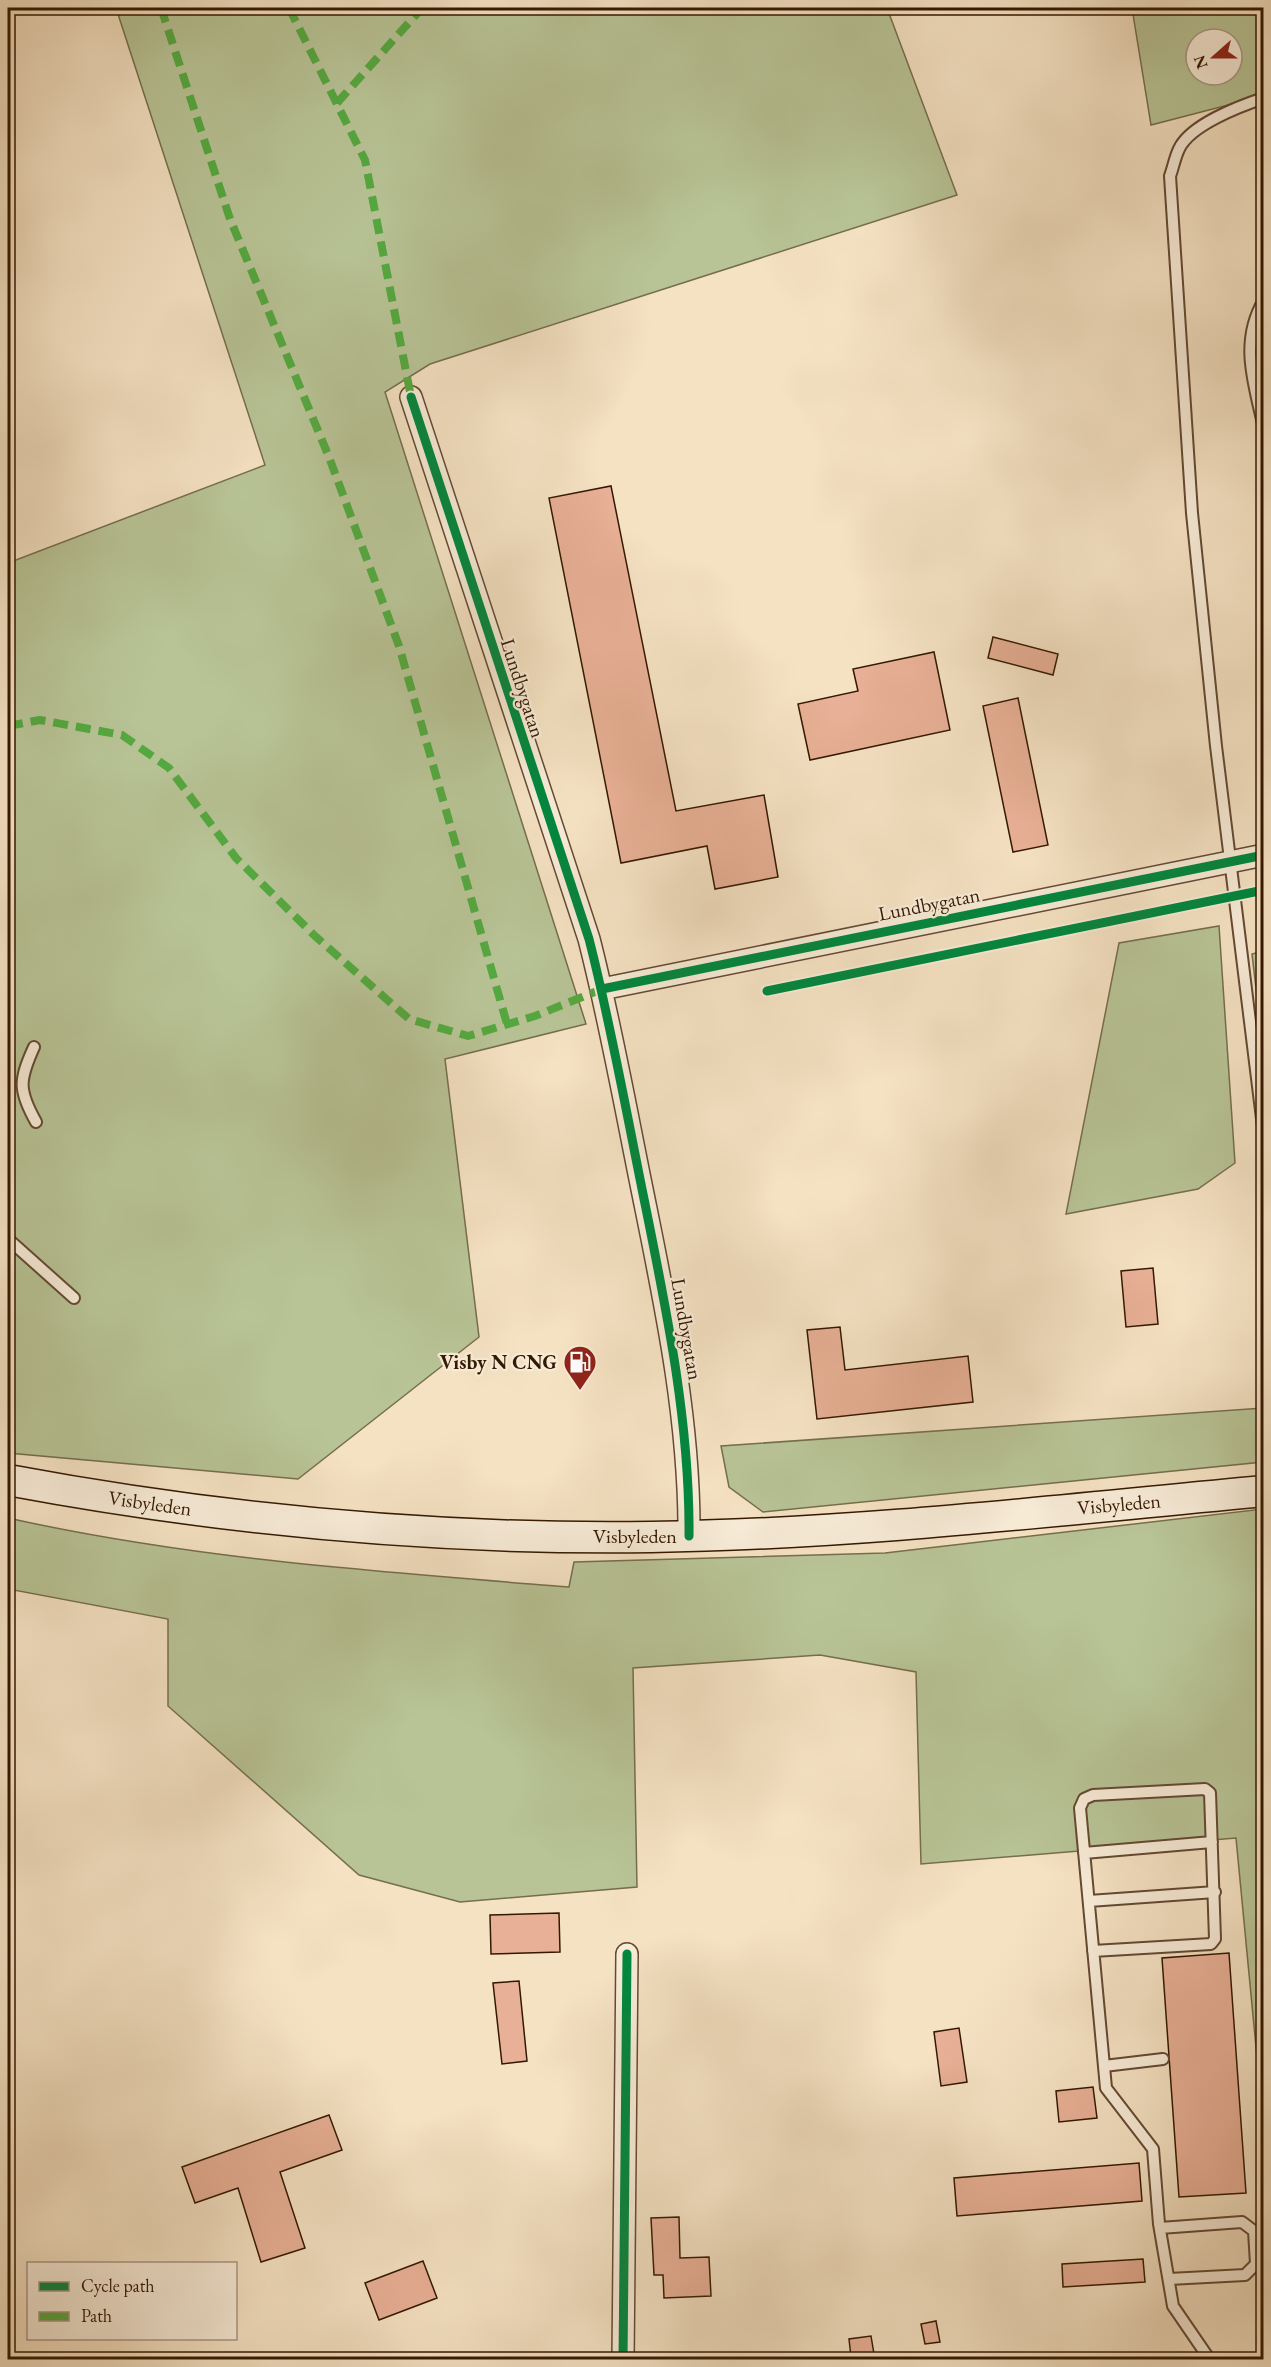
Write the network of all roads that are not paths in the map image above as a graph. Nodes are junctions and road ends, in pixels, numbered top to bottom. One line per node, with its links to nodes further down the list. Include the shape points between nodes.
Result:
1 (1263, 98): 6 (lane, via 1215,118 1188,137 1179,147 1170,176 1192,513)
2 (1263, 300): 4 (lane, via 1253,317 1248,341)
3 (411, 397): 7 (street, Lundbygatan)
4 (1263, 428)
5 (1263, 855): 6 (street, Lundbygatan)
6 (1231, 862): 7 (street, Lundbygatan); 10 (lane)
7 (602, 989): 15 (street, Lundbygatan, via 681,1400)
8 (34, 1047): 9 (lane, via 22,1074 21,1089)
9 (36, 1122)
10 (1263, 1135)
11 (8, 1239): 12 (lane)
12 (74, 1298)
13 (8, 1480): 15 (main road, Visbyleden, via 168,1506 344,1524 557,1536)
14 (1263, 1491): 15 (main road, Visbyleden, via 891,1526)
15 (689, 1536)
16 (1212, 1842): 17 (lane); 17 (lane, via 1209,1793 1205,1789 1093,1795 1084,1799 1080,1808); 18 (lane)
17 (1084, 1853): 19 (lane)
18 (1215, 1892): 19 (lane); 20 (lane, via 1216,1928 1211,1944)
19 (1089, 1901): 20 (lane)
20 (1093, 1951): 23 (lane)
21 (627, 1954): 26 (street)
22 (1163, 2059): 23 (lane)
23 (1104, 2066): 24 (lane, via 1106,2088 1153,2149)
24 (1160, 2228): 25 (lane); 25 (lane, via 1242,2222 1254,2231 1256,2264 1245,2275)
25 (1169, 2279): 27 (lane, via 1173,2306)
26 (623, 2360)
27 (1210, 2360)

